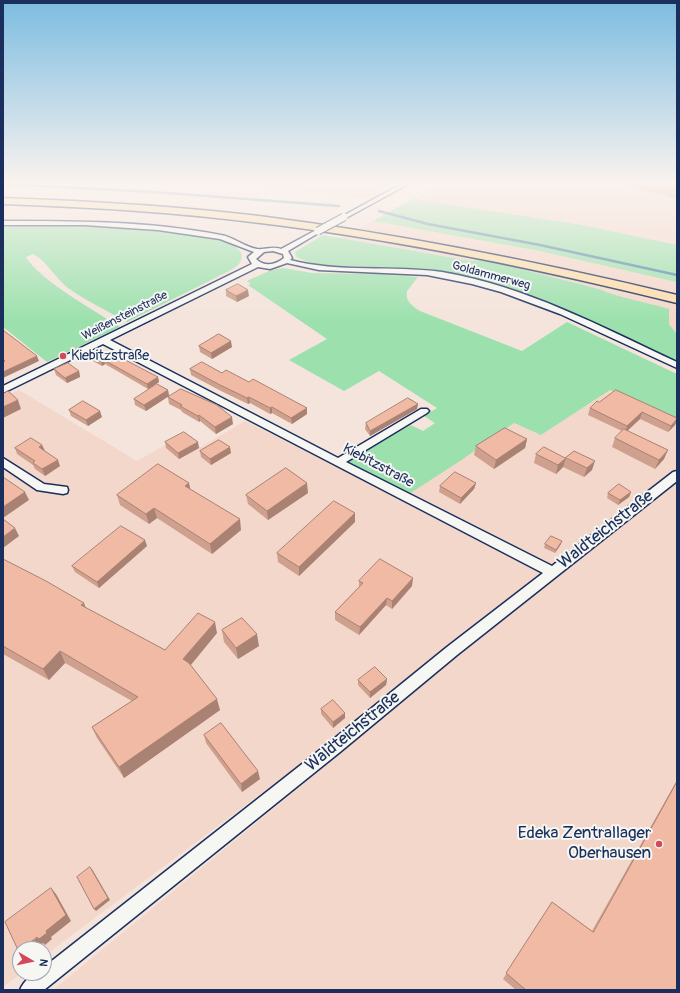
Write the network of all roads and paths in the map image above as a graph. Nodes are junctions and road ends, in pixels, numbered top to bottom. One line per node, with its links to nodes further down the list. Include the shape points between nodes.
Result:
1 (155, 228): 6 (street, via 221,237)
2 (324, 228): 5 (street, bridge)
3 (331, 228): 10 (highway, via 498,258)
4 (384, 228): 9 (highway, via 524,254)
5 (283, 251): 6 (street, via 273,249); 7 (street, via 288,256)
6 (257, 252): 8 (street, via 252,256)
7 (286, 261): 8 (street, via 273,266); 12 (street, Goldammerweg, via 318,268 426,273 488,285 542,303)
8 (257, 264): 11 (street, Weißensteinstraße)
9 (677, 288)
10 (677, 299)
11 (104, 341): 13 (street, Weißensteinstraße); 16 (street, Kiebitzstraße)
12 (677, 365)
13 (3, 390)
14 (424, 412): 16 (street)
15 (3, 462): 18 (street, via 41,487)
16 (339, 462): 19 (street, Kiebitzstraße)
17 (677, 475): 19 (street, Waldteichstraße)
18 (63, 490)
19 (552, 572): 20 (street, Waldteichstraße)
20 (29, 990)

